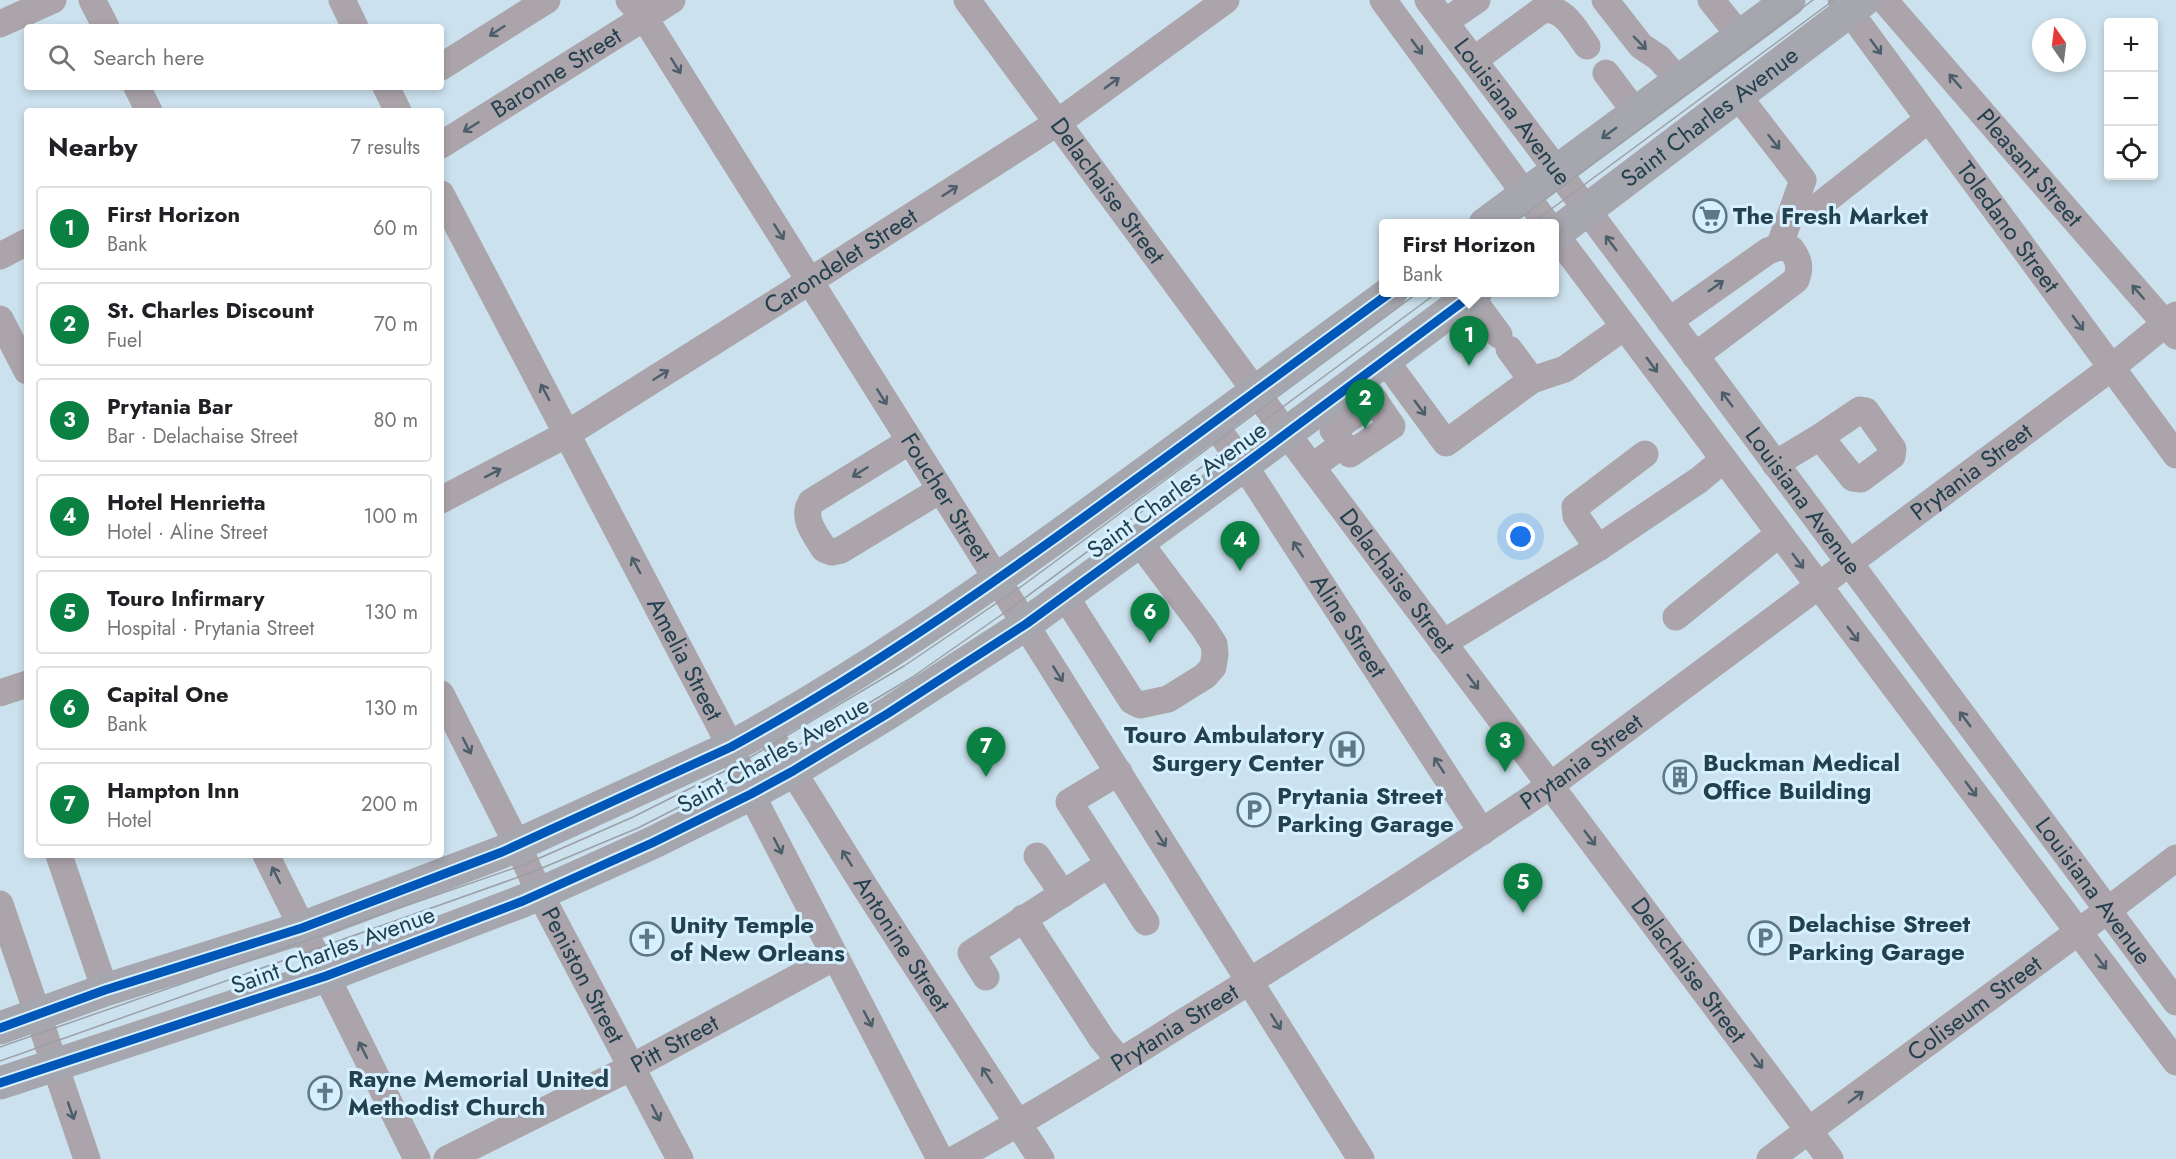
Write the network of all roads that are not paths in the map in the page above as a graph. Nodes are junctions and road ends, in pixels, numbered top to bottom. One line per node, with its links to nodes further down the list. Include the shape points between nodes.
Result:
1 (53, 0): 18 (street)
2 (92, 0): 19 (street)
3 (342, 0): 20 (street)
4 (547, 0): 24 (street, one-way to 24)
5 (672, 0): 16 (street, Baronne Street)
6 (967, 0): 32 (street, Delachaise Street)
7 (1226, 0): 32 (street, Carondelet Street, one-way to 7)
8 (1428, 0): 17 (street, Louisiana Avenue)
9 (1477, 0): 17 (street)
10 (1605, 0): 26 (street, one-way to 26, via 1641,46 1659,58)
11 (1711, 0): 21 (street)
12 (1789, 0): 21 (main road, Saint Charles Avenue)
13 (1884, 0): 52 (street, Pleasant Street, one-way to 13)
14 (1385, 1): 35 (street, Louisiana Avenue, one-way to 35)
15 (1852, 4): 28 (main road, Saint Charles Avenue); 31 (street, Toledano Street, one-way to 31)
16 (637, 8): 33 (street, Baronne Street, one-way to 33); 46 (street, Foucher Street, one-way to 46)
17 (1445, 22): 23 (street, Louisiana Avenue)
18 (0, 24)
19 (104, 24)
20 (354, 24)
21 (1740, 36): 26 (main road, Saint Charles Avenue)
22 (1587, 46): 23 (street, via 1561,12 1551,8 1542,10)
23 (1474, 60): 34 (street, Louisiana Avenue)
24 (444, 65)
25 (1606, 73): 30 (street)
26 (1679, 81): 30 (main road, Saint Charles Avenue)
27 (138, 90): 29 (street)
28 (1738, 96): 38 (main road, Saint Charles Avenue); 44 (street, one-way to 44, via 1803,180)
29 (148, 108)
30 (1636, 113): 34 (main road, Saint Charles Avenue, one-way to 34)
31 (1929, 119): 37 (street); 56 (street, Toledano Street, one-way to 56)
32 (1057, 123): 46 (street, Carondelet Street, one-way to 32); 59 (street, Delachaise Street)
33 (444, 143)
34 (1557, 171): 35 (main road, Saint Charles Avenue); 38 (street, Louisiana Avenue)
35 (1526, 194): 39 (main road, Saint Charles Avenue); 40 (street, Louisiana Avenue)
36 (444, 200): 63 (street, Amelia Street, one-way to 36)
37 (1816, 208)
38 (1587, 210): 41 (main road, Saint Charles Avenue); 51 (street, Louisiana Avenue, one-way to 38)
39 (1492, 219)
40 (1544, 219)
41 (1559, 230)
42 (1559, 241): 53 (street, Louisiana Avenue)
43 (24, 244): 45 (street)
44 (1779, 247): 51 (street, one-way to 44, via 1768,250); 54 (street, via 1791,249 1798,259 1800,271 1796,280)
45 (0, 256)
46 (810, 281): 63 (street, Carondelet Street, one-way to 46); 66 (street, Foucher Street, one-way to 66)
47 (1383, 297): 59 (main road, Saint Charles Avenue)
48 (1472, 297): 57 (main road, Saint Charles Avenue)
49 (1475, 297): 58 (street)
50 (0, 319): 55 (street)
51 (1669, 321): 54 (street, Louisiana Avenue)
52 (2173, 325): 56 (street, Prytania Street)
53 (1624, 327): 58 (street, via 1565,369); 60 (street, Louisiana Avenue, one-way to 60)
54 (1700, 362): 60 (street); 70 (street, Louisiana Avenue, one-way to 54)
55 (19, 363)
56 (2111, 368): 68 (street, Toledano Street); 78 (street, Prytania Street)
57 (1373, 380): 58 (street, one-way to 58, via 1446,442); 62 (main road, Saint Charles Avenue); 62 (street, via 1392,426 1350,454)
58 (1532, 380)
59 (1256, 391): 61 (main road, Saint Charles Avenue); 64 (street, Delachaise Street)
60 (1673, 393): 69 (street, Louisiana Avenue)
61 (1213, 423): 71 (street, Aline Street); 79 (main road, Saint Charles Avenue)
62 (1332, 428): 64 (main road, Saint Charles Avenue); 72 (street)
63 (567, 434): 74 (street, Carondelet Street, one-way to 63); 89 (street, Amelia Street, one-way to 63)
64 (1287, 434): 71 (main road, Saint Charles Avenue); 72 (street, Delachaise Street)
65 (1820, 437): 70 (street)
66 (910, 441): 73 (street, Foucher Street); 73 (street, one-way to 73, via 811,502 807,519 824,549 841,550)
67 (1645, 454): 77 (street, via 1575,507 1575,516)
68 (2176, 455)
69 (1723, 460): 75 (street, Louisiana Avenue); 77 (street)
70 (1775, 464): 78 (street, Louisiana Avenue)
71 (1244, 465): 76 (main road, Saint Charles Avenue); 94 (street, Aline Street, one-way to 71)
72 (1312, 467): 84 (street, Delachaise Street)
73 (940, 490): 79 (street, Foucher Street)
74 (444, 498)
75 (1779, 534): 80 (street, Louisiana Avenue, one-way to 80); 82 (street)
76 (1139, 542): 81 (main road, Saint Charles Avenue); 81 (street, via 1214,644 1213,667 1205,676 1168,699 1140,705 1132,700)
77 (1598, 548): 84 (street)
78 (1849, 564): 80 (street, Prytania Street); 104 (street, Louisiana Avenue, one-way to 78)
79 (996, 581): 83 (street, Foucher Street); 88 (main road, Saint Charles Avenue)
80 (1818, 587): 92 (street, Prytania Street); 108 (street, Louisiana Avenue, one-way to 108)
81 (1065, 596): 83 (main road, Saint Charles Avenue)
82 (1676, 617)
83 (1026, 624): 90 (main road, Saint Charles Avenue); 91 (street, Foucher Street, one-way to 91)
84 (1443, 643): 92 (street, Delachaise Street, one-way to 92)
85 (24, 685): 86 (street)
86 (0, 693)
87 (444, 699): 95 (street, Peniston Street, one-way to 95)
88 (766, 728): 89 (main road, Saint Charles Avenue); 90 (street, Antonine Street)
89 (731, 747): 93 (street, Amelia Street); 95 (main road, Saint Charles Avenue)
90 (793, 771): 93 (main road, Saint Charles Avenue); 122 (street, Antonine Street, one-way to 90)
91 (1119, 772): 100 (street, via 1069,802); 112 (street, Foucher Street, one-way to 112)
92 (1551, 785): 94 (street, Prytania Street); 123 (street, Delachaise Street, one-way to 123)
93 (751, 794): 101 (main road, Saint Charles Avenue); 109 (street, Amelia Street, one-way to 109)
94 (1482, 832): 112 (street, Prytania Street)
95 (518, 846): 101 (street, Peniston Street); 107 (main road, Saint Charles Avenue)
96 (1037, 856): 102 (street)
97 (60, 858): 113 (street)
98 (267, 858): 107 (street, one-way to 98)
99 (2176, 858): 104 (street, Coliseum Street)
100 (1109, 864): 102 (street); 106 (street)
101 (540, 894): 110 (main road, Saint Charles Avenue); 120 (street, Peniston Street)
102 (1063, 894): 105 (street)
103 (0, 904): 115 (street)
104 (2108, 910): 108 (street, Coliseum Street); 114 (street, Louisiana Avenue)
105 (1023, 918): 111 (street, via 971,953); 117 (street)
106 (1146, 922)
107 (302, 928): 110 (street); 113 (main road, Saint Charles Avenue)
108 (2078, 931): 118 (street, Louisiana Avenue, one-way to 118); 123 (street, Coliseum Street, one-way to 108)
109 (835, 957): 120 (street, Pitt Street); 128 (street, Amelia Street, one-way to 128)
110 (326, 976): 119 (main road, Saint Charles Avenue); 125 (street, one-way to 110)
111 (986, 977)
112 (1250, 981): 117 (street, Prytania Street); 131 (street, Foucher Street, one-way to 131)
113 (105, 990): 115 (main road, Saint Charles Avenue)
114 (2176, 1002)
115 (38, 1015): 116 (main road, Saint Charles Avenue); 119 (street)
116 (0, 1028)
117 (1120, 1061): 122 (street, Prytania Street)
118 (2176, 1062)
119 (54, 1064): 121 (main road, Saint Charles Avenue); 124 (street, one-way to 124)
120 (632, 1067): 126 (street, Pitt Street); 127 (street, Peniston Street, one-way to 127)
121 (0, 1083)
122 (1019, 1124): 129 (street, Prytania Street); 130 (street, Antonine Street)
123 (1809, 1132): 132 (street, Coliseum Street); 133 (street, Delachaise Street)
124 (87, 1159)
125 (417, 1159)
126 (447, 1159)
127 (680, 1159)
128 (940, 1159)
129 (955, 1159)
130 (1041, 1159)
131 (1361, 1159)
132 (1770, 1159)
133 (1830, 1159)

